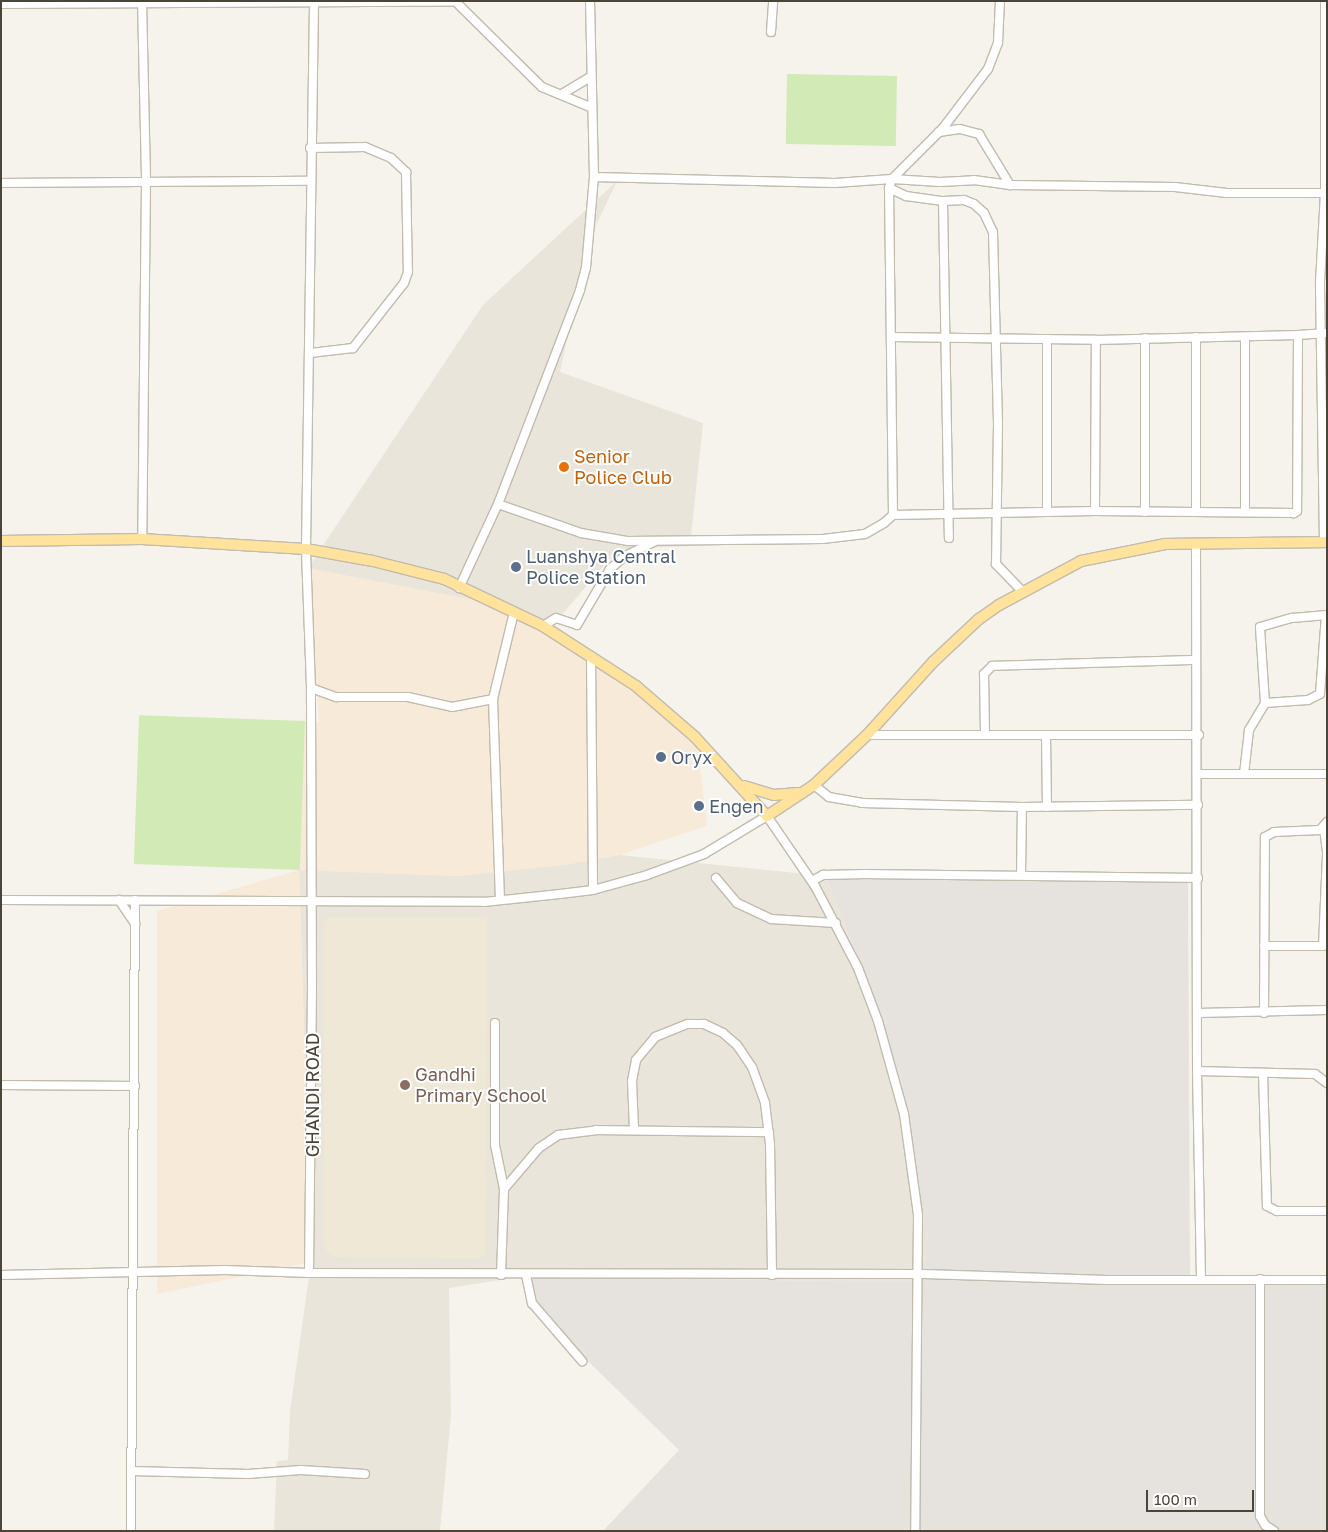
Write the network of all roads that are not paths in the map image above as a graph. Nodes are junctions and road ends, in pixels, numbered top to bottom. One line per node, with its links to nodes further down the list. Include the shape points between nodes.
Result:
1 (456, 1): 7 (street); 12 (street, via 542,87)
2 (590, 1): 10 (street)
3 (773, 1): 9 (street)
4 (1000, 1): 14 (street, via 994,56)
5 (1325, 1): 11 (street)
6 (142, 2): 7 (street); 8 (street); 20 (street)
7 (314, 3): 15 (street, GHANDI ROAD)
8 (1, 4)
9 (771, 32)
10 (590, 77): 12 (street); 13 (street)
11 (1326, 91): 23 (street)
12 (562, 94): 13 (street)
13 (590, 106): 16 (street)
14 (939, 132): 17 (street); 21 (street, via 960,129 979,134)
15 (310, 148): 18 (street, GHANDI ROAD); 35 (street, via 365,147 391,158 406,172 408,272 404,283 353,348)
16 (594, 177): 17 (street, via 835,183); 36 (street, via 586,268 580,290)
17 (892, 179): 21 (street, via 974,180); 22 (street)
18 (309, 181): 20 (street); 35 (street, GHANDI ROAD)
19 (1, 183): 20 (street)
20 (146, 183): 46 (street)
21 (1010, 185): 23 (street)
22 (889, 188): 24 (street, via 906,196); 29 (street)
23 (1325, 193): 25 (street)
24 (943, 201): 27 (street); 28 (street, via 964,200 974,204 984,213 993,232)
25 (1323, 333): 26 (street); 49 (street)
26 (1298, 335): 31 (street); 41 (street, via 1297,511)
27 (946, 336): 28 (street); 29 (street); 42 (street)
28 (994, 336): 33 (street); 43 (street)
29 (892, 337): 44 (street)
30 (1196, 337): 31 (street); 32 (street); 38 (street)
31 (1245, 337): 41 (street)
32 (1145, 338): 34 (street); 40 (street)
33 (1047, 339): 34 (street); 39 (street)
34 (1096, 340): 37 (street)
35 (310, 352): 51 (street, GHANDI ROAD)
36 (498, 504): 48 (street, via 596,537); 52 (street)
37 (1095, 511): 39 (street); 40 (street)
38 (1196, 511): 40 (street); 41 (street)
39 (1046, 512): 43 (street)
40 (1145, 512)
41 (1245, 512)
42 (948, 514): 43 (street); 44 (street); 45 (street)
43 (997, 514): 53 (street, via 996,564)
44 (893, 515): 48 (street, via 864,534 848,537 772,542)
45 (949, 538)
46 (142, 539): 47 (main road); 51 (main road)
47 (1, 541)
48 (656, 541): 56 (street, via 625,556 610,569 577,625 556,618)
49 (1326, 542): 50 (main road)
50 (1196, 543): 53 (main road, via 1141,548 1082,561); 58 (street)
51 (306, 549): 52 (main road, via 410,569 444,579); 59 (street, GHANDI ROAD)
52 (459, 588): 54 (main road)
53 (1023, 592): 62 (main road, via 999,605 956,639)
54 (514, 612): 56 (main road); 60 (street)
55 (1326, 615): 61 (street, via 1320,694 1308,700); 61 (street, via 1292,618 1260,627)
56 (543, 626): 57 (main road)
57 (591, 656): 69 (main road, via 664,708); 82 (street)
58 (1196, 660): 63 (street, via 992,666 984,674); 65 (street)
59 (311, 688): 60 (street, via 336,697 408,697 452,707); 87 (street, GHANDI ROAD)
60 (493, 699): 86 (street)
61 (1265, 703): 67 (street, via 1249,730)
62 (867, 735): 63 (street); 71 (main road)
63 (985, 735): 64 (street)
64 (1046, 735): 65 (street); 74 (street)
65 (1199, 735): 66 (street)
66 (1198, 774): 67 (street); 72 (street)
67 (1244, 774): 68 (street)
68 (1327, 774): 70 (street)
69 (739, 783): 71 (main road, via 774,795 792,794); 75 (main road)
70 (1327, 784)
71 (812, 786): 73 (street, via 824,795 847,802); 75 (main road)
72 (1198, 805): 74 (street); 80 (street)
73 (1022, 807): 74 (street); 78 (street)
74 (1047, 807)
75 (768, 816): 81 (street); 82 (street, via 704,854)
76 (1325, 825): 77 (street); 90 (street, via 1274,832 1265,837)
77 (1327, 852): 90 (street, via 1323,946)
78 (1021, 875): 80 (street); 81 (street, via 823,875)
79 (716, 878): 88 (street, via 737,903 771,919)
80 (1198, 878): 92 (street)
81 (812, 881): 88 (street)
82 (593, 890): 86 (street)
83 (1, 900): 84 (street)
84 (119, 900): 85 (street); 89 (street)
85 (135, 900): 87 (street); 89 (street)
86 (500, 900): 87 (street)
87 (311, 902): 106 (street, GHANDI ROAD)
88 (836, 923): 108 (street, via 878,1021 904,1114 918,1215)
89 (135, 924): 99 (street)
90 (1264, 946): 93 (street)
91 (1327, 1010): 93 (street)
92 (1198, 1013): 93 (street); 95 (street)
93 (1264, 1013)
94 (495, 1023): 102 (street, via 496,1145)
95 (1197, 1071): 96 (street); 111 (street)
96 (1263, 1073): 97 (street, via 1315,1074); 103 (street, via 1267,1206 1277,1211)
97 (1327, 1083)
98 (1, 1085): 99 (street)
99 (135, 1086): 104 (street)
100 (634, 1130): 101 (street); 101 (street, via 632,1081 636,1060 644,1048 669,1029 704,1024 723,1032 746,1056 759,1084); 102 (street, via 577,1131 558,1136 539,1148)
101 (769, 1132): 110 (street)
102 (504, 1189): 107 (street)
103 (1327, 1211)
104 (133, 1273): 105 (street); 106 (street, via 225,1270); 115 (street)
105 (1, 1274)
106 (310, 1274): 107 (street)
107 (501, 1274): 109 (street)
108 (917, 1274): 110 (street); 111 (street, via 1107,1280); 118 (street)
109 (526, 1275): 110 (street); 114 (street, via 532,1303)
110 (772, 1275)
111 (1201, 1278): 112 (street)
112 (1260, 1279): 113 (street); 119 (street, via 1260,1516)
113 (1327, 1280)
114 (582, 1361)
115 (131, 1470): 116 (street, via 248,1474 301,1470); 117 (street)
116 (364, 1474)
117 (131, 1531)
118 (915, 1531)
119 (1274, 1531)

